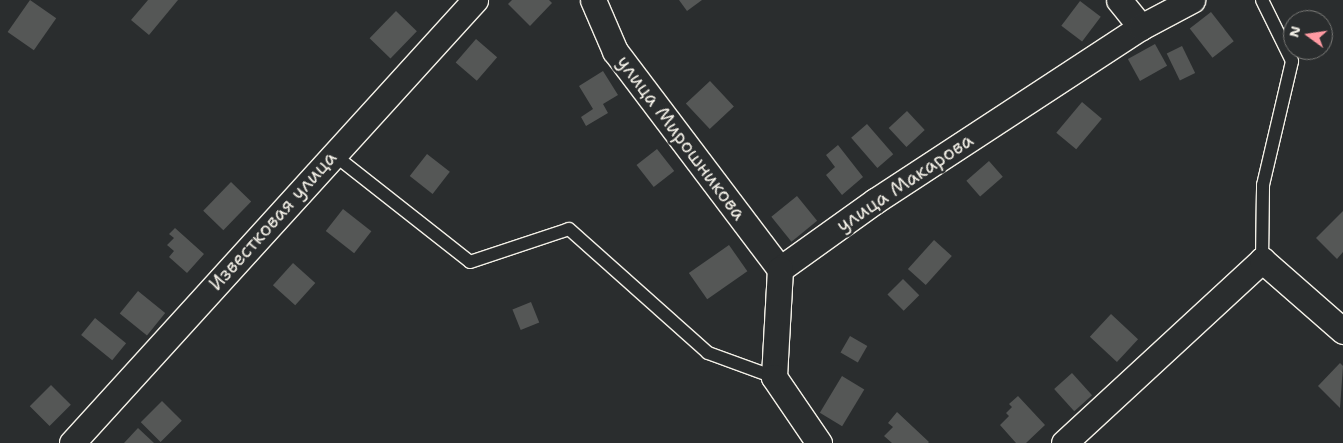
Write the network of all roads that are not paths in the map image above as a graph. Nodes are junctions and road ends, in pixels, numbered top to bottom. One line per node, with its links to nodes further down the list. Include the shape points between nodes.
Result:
1 (475, 0): 7 (street, Известковая улица)
2 (592, 0): 9 (street, улица Мирошникова, via 615,51)
3 (1119, 0): 6 (street)
4 (1192, 0): 6 (street, улица Макарова)
5 (1262, 0): 8 (lane, via 1292,61 1263,185)
6 (1141, 27): 9 (street, улица Макарова, via 875,201)
7 (333, 154): 11 (lane, via 470,262 569,229 708,353); 12 (street, Известковая улица)
8 (1262, 260): 10 (street); 14 (street)
9 (780, 269): 11 (street)
10 (1343, 331)
11 (774, 377): 13 (street)
12 (72, 443)
13 (819, 443)
14 (1064, 443)

